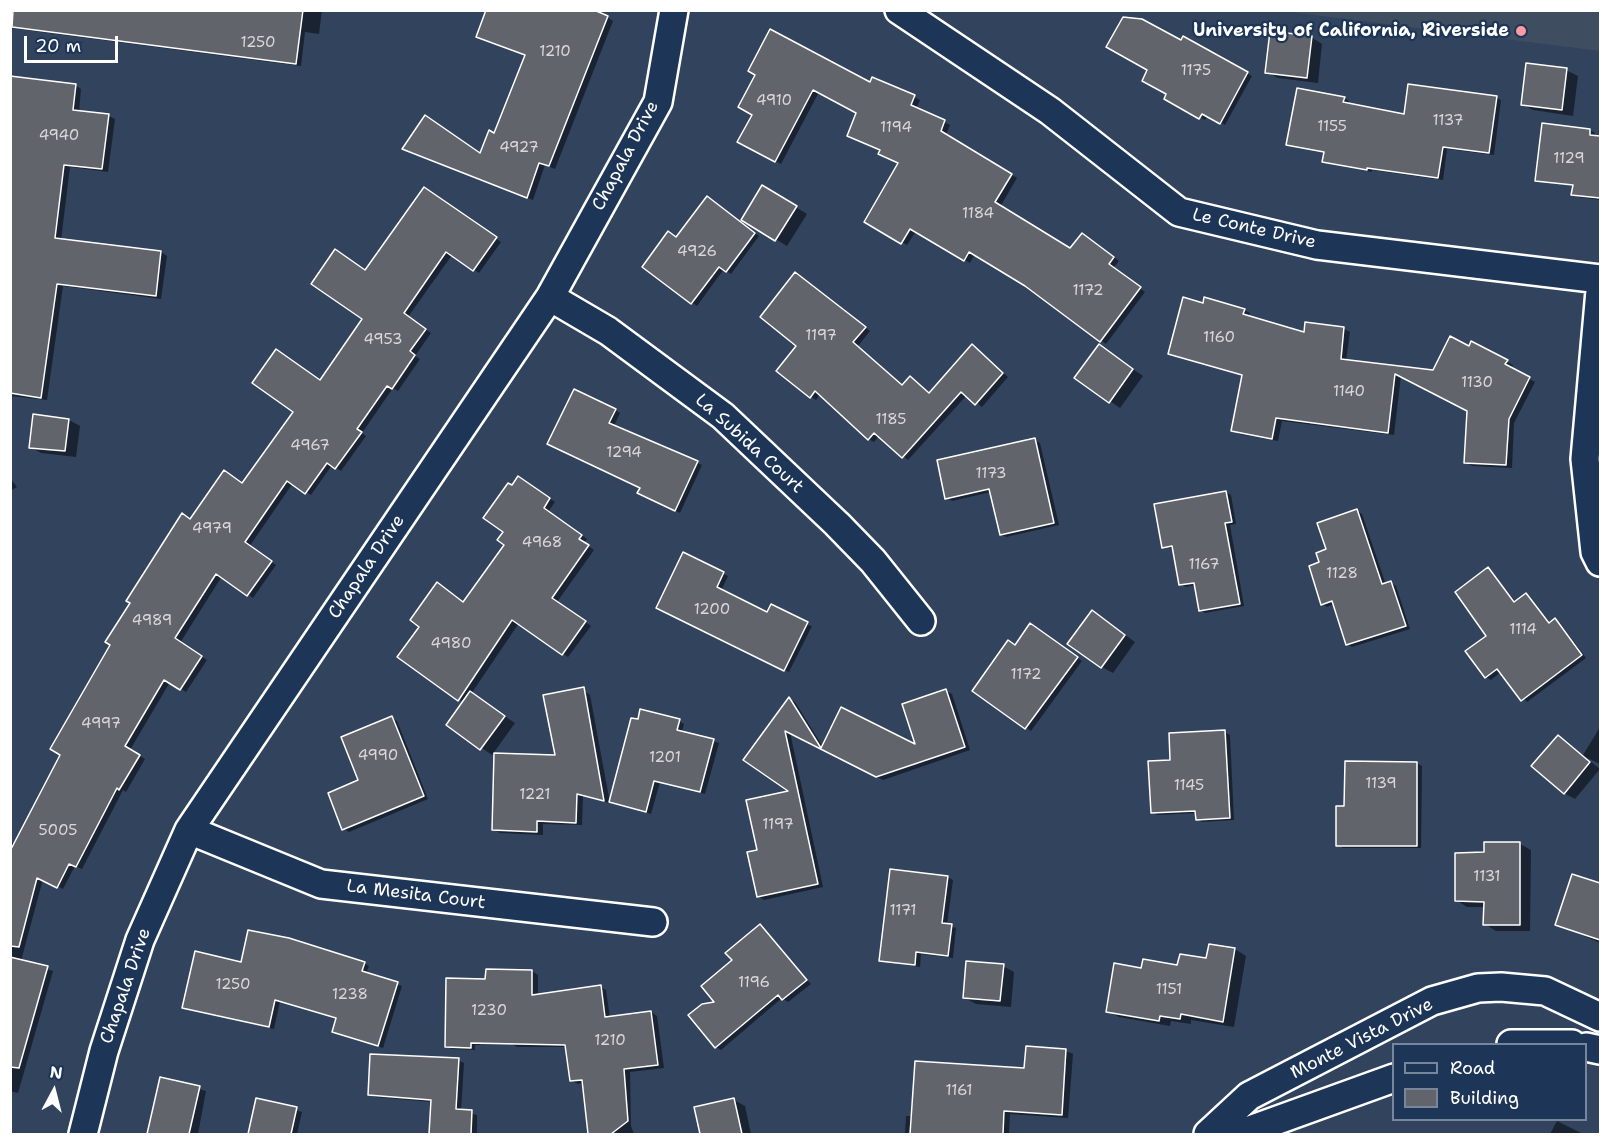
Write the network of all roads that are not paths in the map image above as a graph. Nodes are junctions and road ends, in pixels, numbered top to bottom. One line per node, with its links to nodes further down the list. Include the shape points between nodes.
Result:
1 (674, 10): 5 (street, Chapala Drive, via 658,102)
2 (899, 10): 3 (street, Le Conte Drive, via 1050,111 1179,212 1317,245)
3 (1600, 279)
4 (1600, 291): 6 (street, via 1585,459 1594,552)
5 (550, 297): 7 (street, La Subida Court, via 608,331 723,416 873,561); 8 (street, Chapala Drive)
6 (1600, 562)
7 (921, 621)
8 (189, 830): 9 (street, La Mesita Court, via 321,884); 12 (street, Chapala Drive, via 140,940 104,1051)
9 (653, 922)
10 (1600, 1017): 13 (street, Monte Vista Drive, via 1545,991 1478,988 1432,1001 1249,1096)
11 (1392, 1078): 14 (street, Monte Vista Drive)
12 (83, 1134)
13 (1208, 1134)
14 (1239, 1134)

